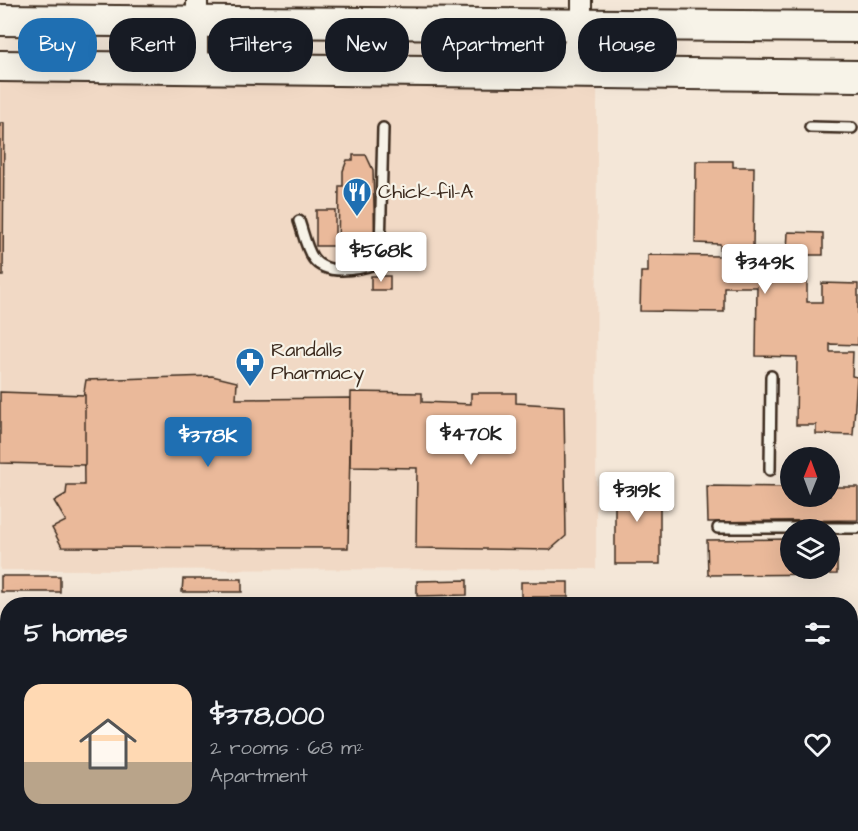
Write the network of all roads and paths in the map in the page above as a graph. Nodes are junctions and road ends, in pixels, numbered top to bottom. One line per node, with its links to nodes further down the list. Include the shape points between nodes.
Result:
1 (197, 11): 2 (main road); 3 (main road); 6 (street)
2 (582, 12): 4 (main road); 7 (street)
3 (0, 20)
4 (858, 27)
5 (0, 66): 6 (main road)
6 (197, 69): 7 (main road)
7 (563, 73): 8 (main road)
8 (858, 76)
9 (810, 127): 11 (lane)
10 (383, 128): 12 (lane, via 380,251 375,264 361,269 324,267 313,258)
11 (852, 128)
12 (299, 221)
13 (771, 376): 14 (lane)
14 (770, 470)
15 (718, 528): 16 (lane)
16 (858, 528)

